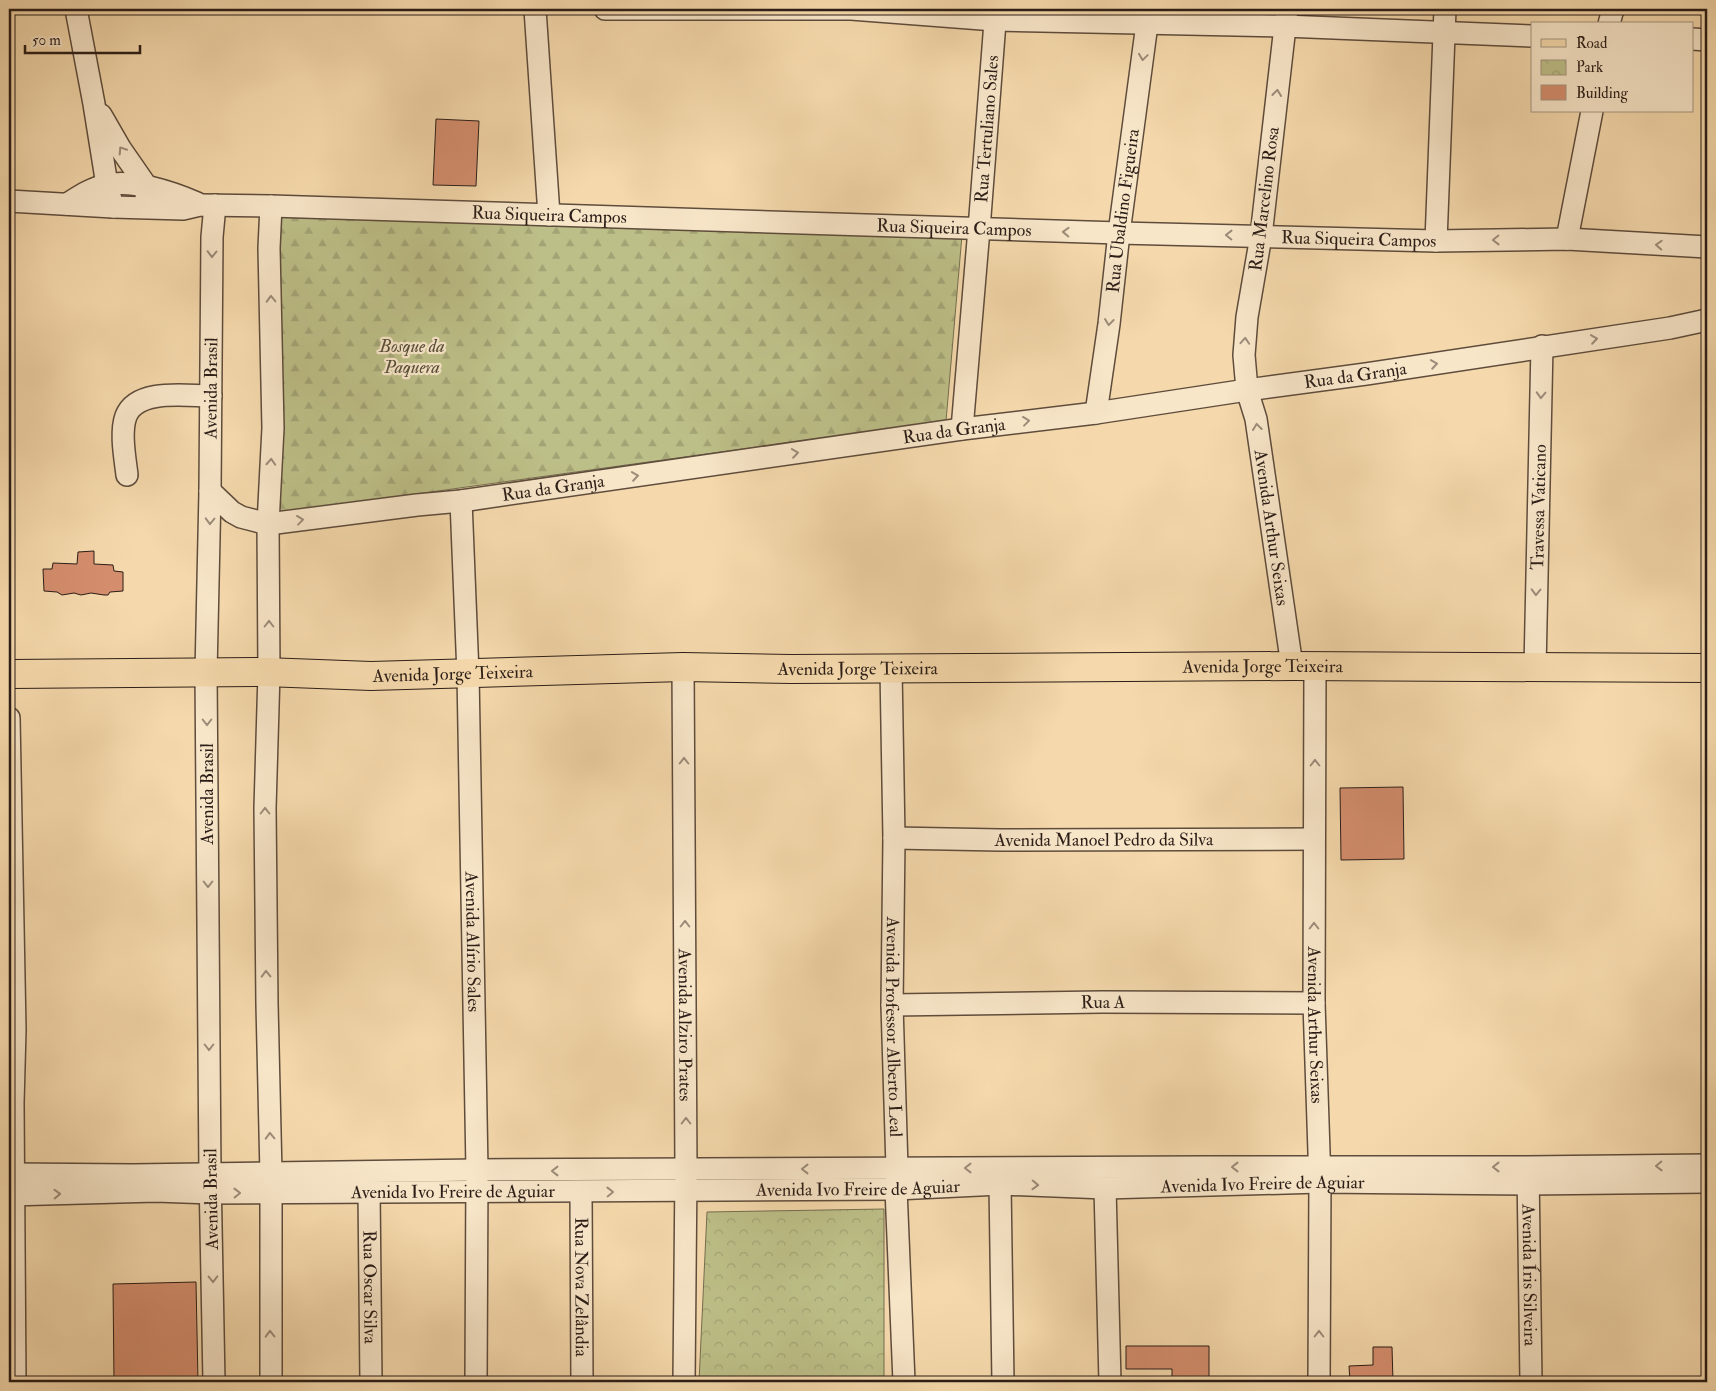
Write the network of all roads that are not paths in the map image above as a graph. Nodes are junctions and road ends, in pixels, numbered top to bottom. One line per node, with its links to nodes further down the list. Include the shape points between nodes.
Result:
1 (76, 9): 17 (street)
2 (535, 9): 26 (street)
3 (605, 9): 4 (street)
4 (618, 9): 5 (street)
5 (712, 9): 6 (street)
6 (842, 9): 9 (street)
7 (1445, 9): 13 (street)
8 (1613, 9): 12 (street)
9 (995, 14): 10 (street); 27 (street, Rua Tertuliano Sales)
10 (1148, 16): 11 (street); 28 (street, Rua Ubaldino Figueira, one-way to 28)
11 (1285, 17): 13 (street); 29 (street, Rua Marcelino Rosa, one-way to 11)
12 (1610, 22)
13 (1444, 33): 14 (street); 31 (street)
14 (1531, 36)
15 (1694, 40): 16 (street)
16 (1707, 40)
17 (94, 104): 19 (street); 20 (street, one-way to 17)
18 (1592, 112): 30 (street)
19 (107, 185): 20 (street, Rua Siqueira Campos, via 127,183); 22 (street, Rua Siqueira Campos); 25 (street)
20 (146, 197): 23 (street, Rua Siqueira Campos, via 183,197); 25 (street, Rua Siqueira Campos)
21 (9, 201): 22 (street, Rua Siqueira Campos)
22 (67, 204): 25 (street, Rua Siqueira Campos)
23 (207, 205): 24 (street, Rua Siqueira Campos); 36 (street, Avenida Brasil, one-way to 36, via 212,237)
24 (271, 206): 26 (street, Rua Siqueira Campos); 42 (street, one-way to 24, via 273,428)
25 (113, 207)
26 (549, 215): 27 (street, Rua Siqueira Campos)
27 (980, 230): 28 (street, Rua Siqueira Campos, one-way to 27); 38 (street, Rua Tertuliano Sales)
28 (1119, 233): 29 (street, Rua Siqueira Campos, one-way to 28); 37 (street, Rua Ubaldino Figueira, one-way to 37)
29 (1261, 236): 31 (street, Rua Siqueira Campos); 35 (street, Rua Marcelino Rosa, one-way to 29, via 1244,355 1247,317)
30 (1567, 239): 31 (street, Rua Siqueira Campos, one-way to 31); 32 (street, Rua Siqueira Campos, one-way to 30)
31 (1436, 241)
32 (1707, 248)
33 (1707, 320): 34 (street, Rua da Granja, one-way to 33)
34 (1542, 346): 35 (street, Rua da Granja, one-way to 34); 45 (street, Travessa Vaticano, one-way to 45)
35 (1247, 390): 37 (street, Rua da Granja); 43 (street, Avenida Arthur Seixas, one-way to 35, via 1256,419)
36 (211, 396): 39 (street, via 151,396 134,404 126,417 123,435); 40 (street, Avenida Brasil)
37 (1096, 413): 38 (street, Rua da Granja, one-way to 37)
38 (962, 429): 41 (street, Rua da Granja, one-way to 38)
39 (127, 474)
40 (210, 490): 42 (street, Rua da Granja, via 232,512 248,520); 48 (street, Avenida Brasil, one-way to 48)
41 (461, 501): 42 (street, Rua da Granja, one-way to 41); 51 (street, Avenida Alírio Sales)
42 (268, 524): 49 (street, one-way to 42)
43 (1303, 666): 45 (main road, Avenida Jorge Teixeira); 47 (main road, Avenida Jorge Teixeira); 54 (street, Avenida Arthur Seixas, one-way to 43)
44 (684, 667): 47 (main road, Avenida Jorge Teixeira); 51 (main road, Avenida Jorge Teixeira); 63 (street, Avenida Alziro Prates, one-way to 44)
45 (1535, 668): 46 (main road, Avenida Jorge Teixeira)
46 (1707, 668)
47 (891, 669): 53 (street, Avenida Professor Alberto Leal)
48 (206, 673): 49 (main road, Avenida Jorge Teixeira); 50 (main road, Avenida Jorge Teixeira); 66 (street, Avenida Brasil, one-way to 66)
49 (270, 673): 51 (main road, Avenida Jorge Teixeira); 65 (street, one-way to 49, via 265,808)
50 (9, 674)
51 (468, 674): 58 (street, Avenida Alírio Sales)
52 (9, 718): 59 (street, via 15,1030)
53 (894, 838): 54 (street, Avenida Manoel Pedro da Silva); 56 (street, Avenida Professor Alberto Leal)
54 (1314, 839): 55 (street, Avenida Arthur Seixas, one-way to 54)
55 (1314, 1003): 56 (street, Rua A); 60 (street, Avenida Arthur Seixas)
56 (892, 1005): 62 (street, Avenida Professor Alberto Leal)
57 (1707, 1165): 61 (street, Avenida Ivo Freire de Aguiar, one-way to 61)
58 (477, 1170): 63 (street, Avenida Ivo Freire de Aguiar, one-way to 58); 65 (street, Avenida Ivo Freire de Aguiar); 70 (street, Avenida Alírio Sales)
59 (12, 1174): 66 (street, Avenida Ivo Freire de Aguiar); 72 (street)
60 (1319, 1174): 61 (street, Avenida Ivo Freire de Aguiar); 62 (street, Avenida Ivo Freire de Aguiar, one-way to 62); 68 (street, Avenida Ivo Freire de Aguiar); 83 (street, Avenida Arthur Seixas, one-way to 60)
61 (1528, 1176): 64 (street, Avenida Ivo Freire de Aguiar); 84 (street, Avenida Íris Silveira)
62 (896, 1179): 63 (street, Avenida Ivo Freire de Aguiar); 67 (street, Avenida Ivo Freire de Aguiar); 80 (street, Avenida Professor Alberto Leal)
63 (686, 1180): 71 (street, Avenida Ivo Freire de Aguiar, one-way to 63); 79 (street, Avenida Alziro Prates)
64 (1707, 1182)
65 (271, 1183): 66 (street, Avenida Ivo Freire de Aguiar); 69 (street, Avenida Ivo Freire de Aguiar); 75 (street, one-way to 65)
66 (210, 1184): 72 (street, Avenida Ivo Freire de Aguiar, one-way to 66, via 156,1191); 74 (street, Avenida Brasil, one-way to 74)
67 (1000, 1184): 68 (street, Avenida Ivo Freire de Aguiar, one-way to 68); 81 (street)
68 (1105, 1188): 82 (street)
69 (370, 1192): 70 (street, Avenida Ivo Freire de Aguiar); 76 (street, Rua Oscar Silva)
70 (476, 1192): 71 (street, Avenida Ivo Freire de Aguiar); 77 (street, Avenida Alírio Sales)
71 (581, 1192): 78 (street, Rua Nova Zelândia)
72 (11, 1195): 73 (street)
73 (15, 1382)
74 (214, 1382)
75 (271, 1382)
76 (371, 1382)
77 (476, 1382)
78 (582, 1382)
79 (684, 1382)
80 (904, 1382)
81 (1003, 1382)
82 (1110, 1382)
83 (1319, 1382)
84 (1531, 1382)

